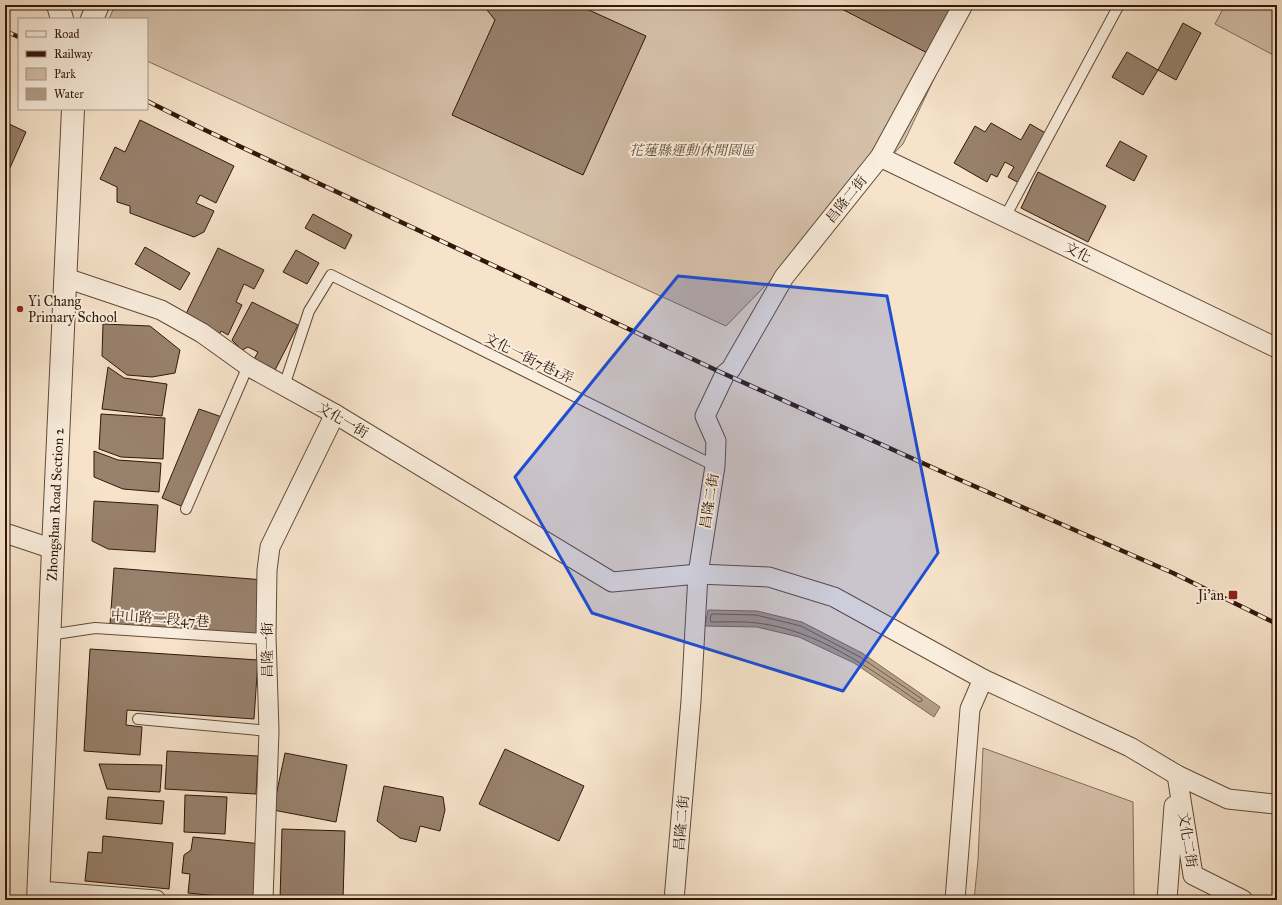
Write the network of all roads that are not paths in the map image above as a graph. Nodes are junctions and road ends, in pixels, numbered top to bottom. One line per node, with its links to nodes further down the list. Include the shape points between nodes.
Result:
1 (58, 5): 5 (street)
2 (98, 5): 6 (street)
3 (963, 5): 8 (street, 昌隆二街)
4 (1119, 5): 9 (lane)
5 (62, 18)
6 (92, 18)
7 (74, 110): 10 (street, Zhongshan Road Section 2)
8 (880, 157): 9 (street, 文化); 15 (street, 昌隆二街, via 784,277 732,369 725,374 705,416 716,441)
9 (1005, 216): 11 (street, 文化)
10 (66, 278): 12 (street, 文化一街, via 161,310 202,333); 18 (street, Zhongshan Road Section 2)
11 (1277, 348)
12 (248, 366): 13 (street, 文化一街); 16 (lane)
13 (284, 386): 14 (street, 文化一街); 15 (lane, 文化一街7巷1弄, via 309,311 331,275)
14 (335, 414): 19 (street, 文化一街, via 612,582); 21 (street, 昌隆一街, via 270,547)
15 (715, 466): 19 (street, 昌隆二街)
16 (186, 509)
17 (5, 533): 18 (street)
18 (53, 549): 20 (street, Zhongshan Road Section 2)
19 (698, 574): 22 (street, via 769,577 834,598); 30 (street, 昌隆二街, via 691,701)
20 (49, 635): 21 (lane, 中山路二段47巷, via 95,628 265,639); 27 (street, Zhongshan Road Section 2)
21 (266, 636): 24 (street, 昌隆一街)
22 (983, 679): 25 (street, via 1130,747); 31 (street, via 970,709)
23 (138, 719): 24 (lane)
24 (269, 731): 29 (street, 昌隆一街)
25 (1177, 775): 26 (street, via 1228,799); 32 (street); 33 (street, 文化二街, via 1193,875)
26 (1274, 804)
27 (38, 895): 28 (street)
28 (156, 900)
29 (263, 900)
30 (674, 900)
31 (955, 900)
32 (1168, 900)
33 (1243, 900)

